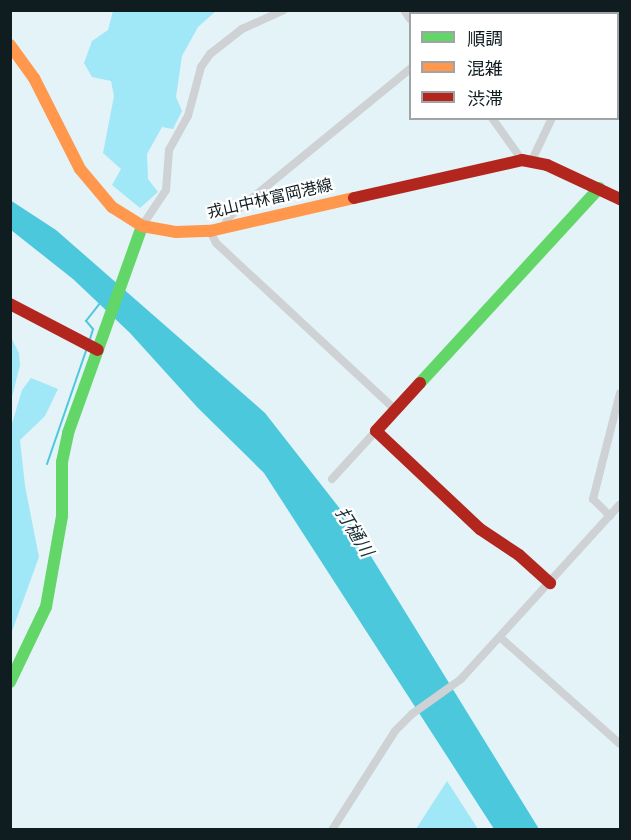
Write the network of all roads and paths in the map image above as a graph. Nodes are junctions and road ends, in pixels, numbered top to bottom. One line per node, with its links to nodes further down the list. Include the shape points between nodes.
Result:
1 (284, 10): 9 (street, via 242,29 210,54 201,67 188,116 169,150 166,190)
2 (10, 45): 9 (street, 戎山中林富岡港線, via 34,78 85,177 112,207)
3 (409, 71): 10 (street, via 228,217)
4 (494, 120): 6 (street)
5 (551, 120): 6 (street)
6 (527, 160): 7 (street); 10 (street, 戎山中林富岡港線)
7 (599, 188): 8 (street); 15 (street)
8 (621, 199)
9 (142, 226): 11 (street, 戎山中林富岡港線, via 176,232); 13 (street)
10 (223, 227): 11 (street, 戎山中林富岡港線)
11 (210, 231): 15 (street, via 216,243)
12 (10, 304): 13 (street)
13 (98, 350): 22 (street, via 64,446 62,516 46,607)
14 (621, 393): 19 (street, via 593,499)
15 (396, 410): 16 (street)
16 (376, 432): 17 (street); 20 (street, via 480,529 519,555)
17 (332, 479)
18 (621, 504): 19 (street)
19 (610, 516): 20 (street)
20 (550, 583): 21 (street)
21 (501, 638): 23 (street); 24 (street, via 458,682 395,731)
22 (10, 682)
23 (621, 744)
24 (332, 830)

